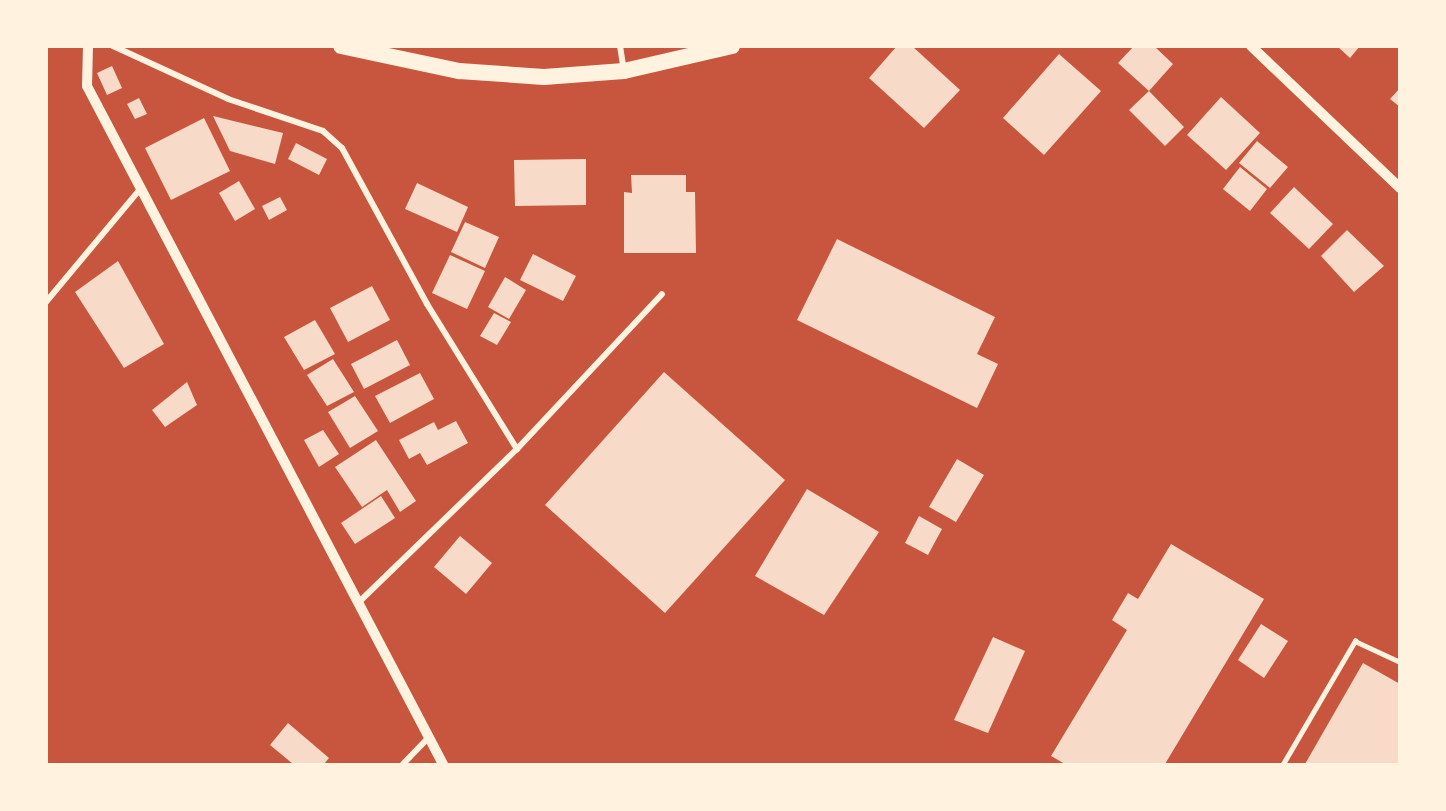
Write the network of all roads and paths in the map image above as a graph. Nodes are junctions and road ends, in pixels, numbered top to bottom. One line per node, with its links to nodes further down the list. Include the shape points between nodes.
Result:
1 (88, 46): 10 (street, via 87,86)
2 (113, 46): 13 (street, via 228,99 323,131 342,148 427,304)
3 (341, 46): 7 (highway)
4 (620, 46): 8 (street)
5 (732, 46): 8 (highway)
6 (1251, 46): 9 (street)
7 (372, 51): 8 (highway, via 544,77)
8 (624, 71)
9 (1400, 188)
10 (140, 189): 12 (street); 14 (street)
11 (662, 294): 13 (street)
12 (46, 302)
13 (518, 449): 14 (street)
14 (356, 605): 16 (street)
15 (1400, 662): 19 (lane, via 1355,641)
16 (427, 739): 17 (street); 18 (street)
17 (403, 765)
18 (443, 765)
19 (1283, 765)

